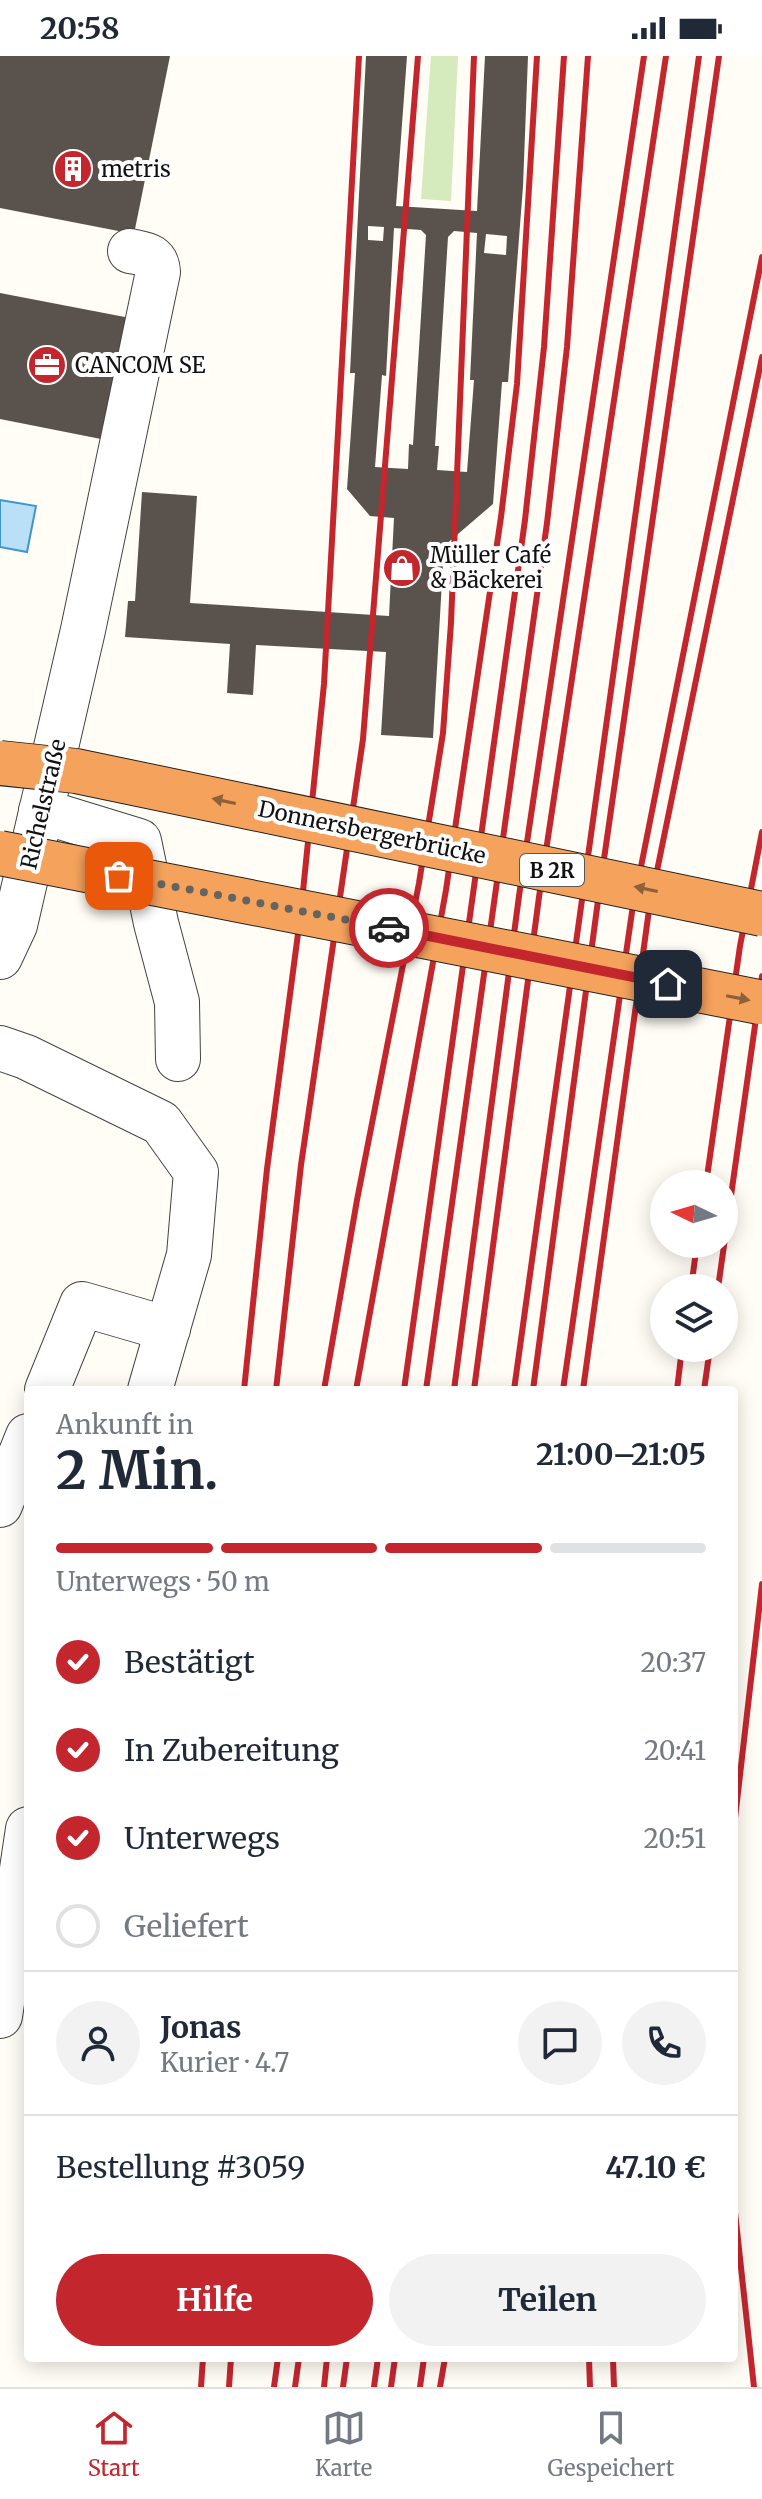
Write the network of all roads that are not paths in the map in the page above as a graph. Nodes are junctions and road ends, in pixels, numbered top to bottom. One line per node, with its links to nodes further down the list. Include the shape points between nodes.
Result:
1 (130, 251): 5 (lane, Richelstraße, via 153,257 158,272)
2 (0, 737): 4 (highway)
3 (0, 763): 4 (highway, B 2R, bridge)
4 (76, 771): 7 (highway, Donnersbergerbrücke / B 2R, one-way to 4, bridge)
5 (41, 811): 8 (lane, Richelstraße, via 15,925); 11 (lane, via 139,841 177,1002)
6 (0, 853): 9 (highway, one-way to 9, bridge)
7 (749, 909)
8 (0, 957)
9 (759, 1002)
10 (13, 1052): 12 (lane, via 161,1123 196,1172 189,1255)
11 (178, 1059)
12 (168, 1329): 13 (lane, via 82,1304); 14 (lane)
13 (49, 1386)
14 (151, 1386)
15 (24, 1446): 16 (lane)
16 (0, 1505)
17 (24, 1856): 18 (lane)
18 (0, 2016)

